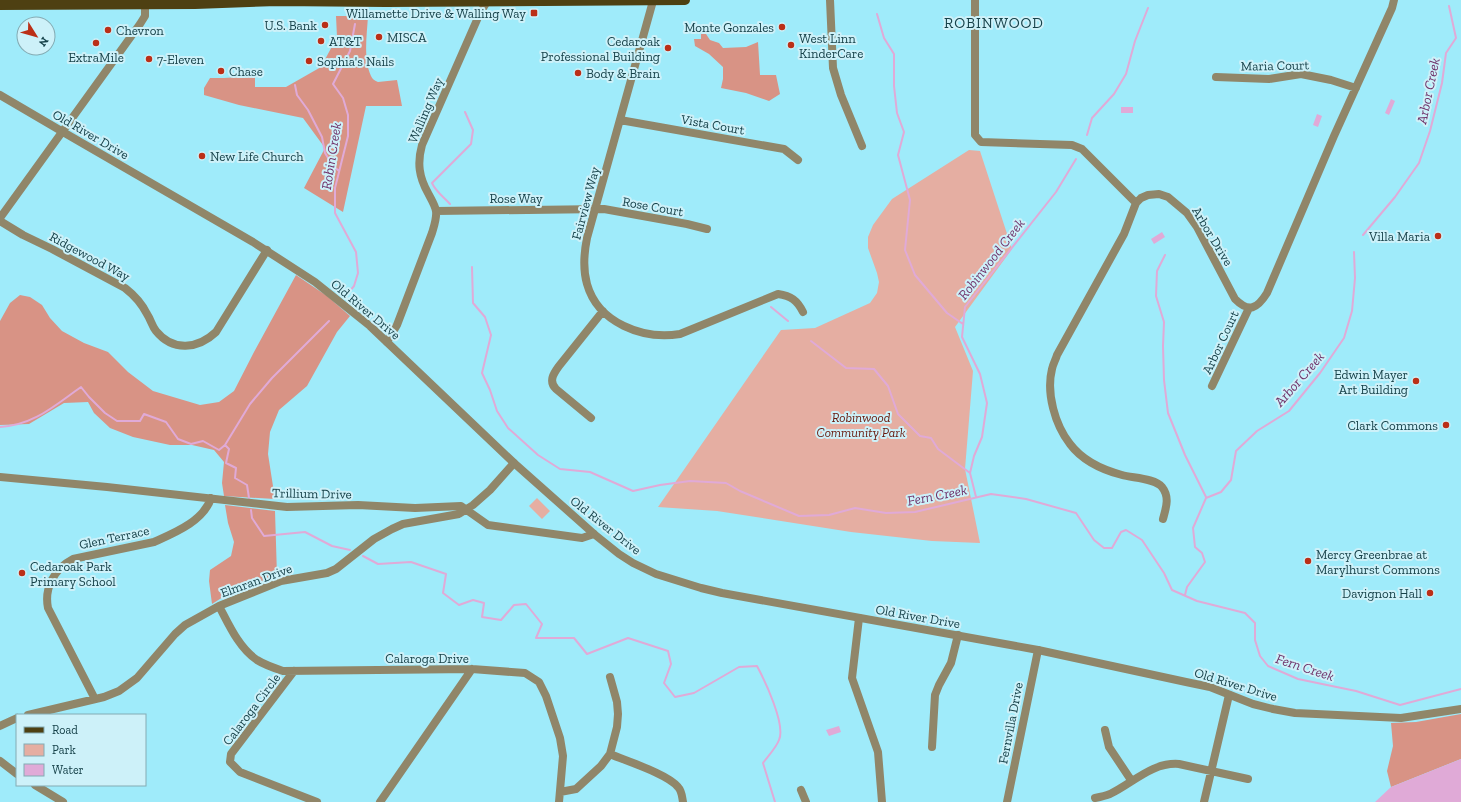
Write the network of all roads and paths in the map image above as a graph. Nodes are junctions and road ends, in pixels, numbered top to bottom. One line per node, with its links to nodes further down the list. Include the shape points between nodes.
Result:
1 (685, 0): 7 (main road)
2 (830, 0): 15 (street, via 833,68)
3 (975, 0): 17 (street, via 975,135 980,142 1068,144 1082,149)
4 (1394, 0): 11 (street)
5 (277, 1): 6 (main road); 8 (main road)
6 (488, 1): 7 (main road); 19 (street, Walling Way, via 480,13 419,155 421,178)
7 (653, 1): 13 (street, Fairview Way)
8 (145, 4): 9 (main road); 14 (street, via 145,16 140,24)
9 (0, 5)
10 (1216, 77): 11 (street, Maria Court, via 1269,78 1301,74)
11 (1356, 88): 23 (street, via 1267,293 1259,303)
12 (0, 95): 14 (street, Old River Drive)
13 (620, 120): 16 (street, Vista Court, via 784,149); 18 (street, Fairview Way)
14 (63, 132): 20 (street); 22 (street, Old River Drive)
15 (862, 146)
16 (798, 160)
17 (1136, 203): 23 (street, Arbor Drive, via 1148,195 1159,194 1180,206 1197,227 1235,299); 33 (street, via 1124,234 1058,355 1050,379 1056,417 1070,445 1101,468 1161,485 1167,497)
18 (596, 210): 19 (street, Rose Way); 21 (street, Rose Court); 24 (street, Fairview Way, via 586,244 586,273 589,290)
19 (436, 211): 26 (street, via 432,233 397,325)
20 (0, 219): 22 (street, Ridgewood Way, via 22,235 52,248 125,288 134,295 160,335 182,346 201,343 216,332)
21 (707, 229)
22 (266, 250): 26 (street, Old River Drive, via 320,286)
23 (1249, 308): 27 (street, Arbor Court)
24 (603, 311): 25 (street, Fairview Way, via 631,329 668,336 680,334 778,294 798,303); 28 (street, via 556,370 552,379 556,390)
25 (803, 312)
26 (386, 342): 29 (street, Old River Drive)
27 (1212, 386)
28 (591, 418)
29 (514, 463): 32 (street, Elmran Drive, via 498,482); 34 (street, Old River Drive)
30 (0, 478): 31 (street, Trillium Drive)
31 (212, 498): 32 (street, Trillium Drive, via 287,507 461,506); 43 (street, Glen Terrace, via 208,508 199,516 166,537 154,542 73,559 61,566 54,575 46,598 48,608)
32 (466, 510): 34 (street, Trillium Drive, via 488,525 582,538); 35 (street, Elmran Drive, via 452,517 403,524 374,539 336,569 281,581)
33 (1163, 519)
34 (594, 534): 36 (street, Old River Drive, via 633,563 681,583 722,594)
35 (219, 606): 40 (street, Calaroga Drive, via 250,655 283,671); 43 (street, Elmran Drive, via 180,630 132,682 115,693)
36 (859, 618): 37 (street, Old River Drive); 66 (street, via 852,678 878,752)
37 (958, 635): 38 (street, Old River Drive); 49 (street, via 951,663 935,695)
38 (1038, 650): 42 (street, Old River Drive, via 1210,687); 67 (street, Fernvilla Drive)
39 (472, 669): 40 (street, Calaroga Drive); 58 (street, Calaroga Drive, via 525,673 539,682 546,696 562,748); 62 (street)
40 (294, 671): 61 (street, Calaroga Circle, via 231,754 230,762 240,772)
41 (610, 677): 50 (street, via 618,714)
42 (1229, 695): 44 (street, Old River Drive, via 1273,709 1310,714 1408,717); 52 (street)
43 (95, 699): 45 (street, Elmran Drive)
44 (1461, 709)
45 (32, 714)
46 (16, 718): 47 (street)
47 (0, 726)
48 (1105, 730): 55 (street, via 1110,747)
49 (932, 747)
50 (610, 754): 58 (street, via 576,789); 64 (street, via 669,779 679,787)
51 (0, 761): 53 (street)
52 (1211, 770): 54 (street); 55 (street, via 1168,764 1155,767); 68 (street)
53 (16, 773)
54 (1248, 778)
55 (1131, 780): 59 (street, via 1108,794)
56 (37, 786): 60 (street)
57 (801, 790): 65 (street)
58 (560, 792): 63 (street, Calaroga Drive)
59 (1095, 798)
60 (63, 802)
61 (317, 802)
62 (380, 802)
63 (559, 802)
64 (683, 802)
65 (806, 802)
66 (882, 802)
67 (1007, 802)
68 (1204, 802)

